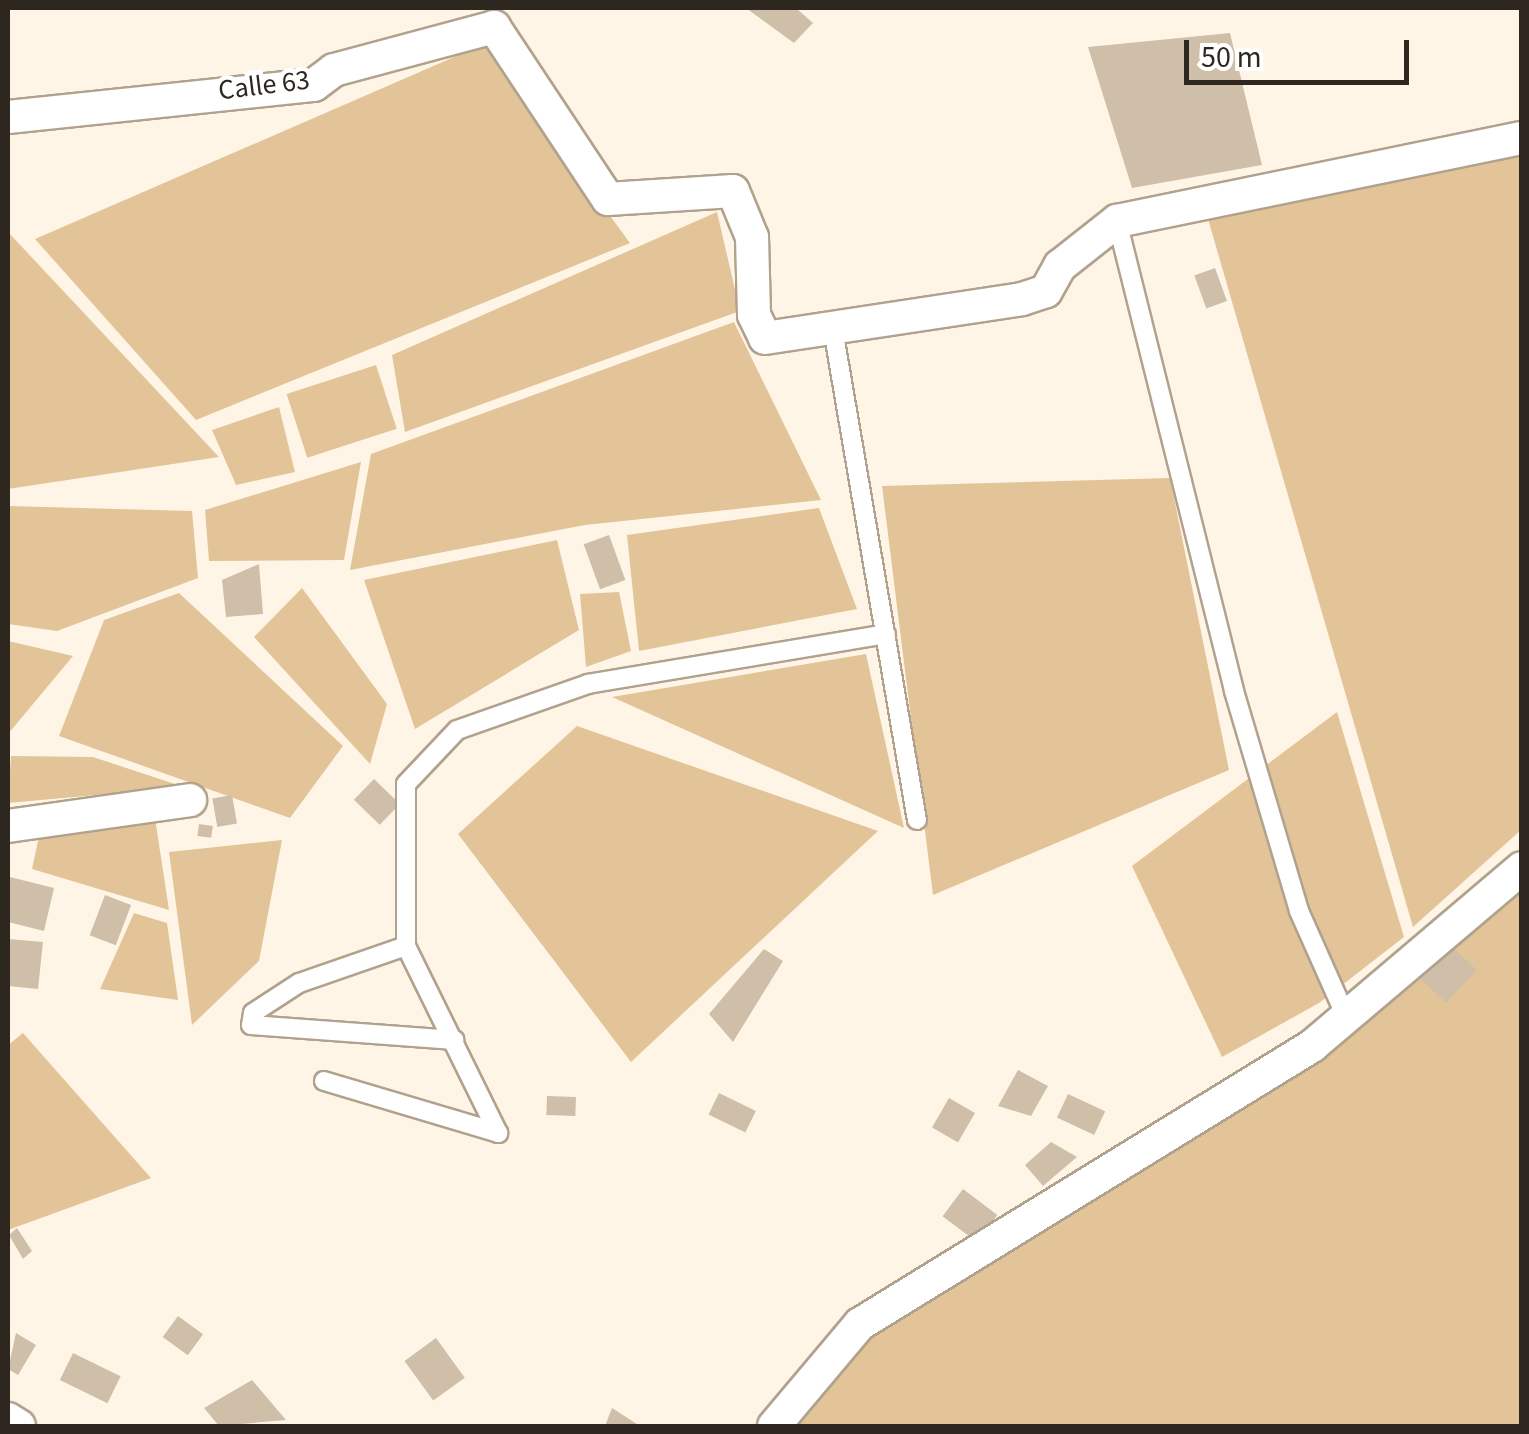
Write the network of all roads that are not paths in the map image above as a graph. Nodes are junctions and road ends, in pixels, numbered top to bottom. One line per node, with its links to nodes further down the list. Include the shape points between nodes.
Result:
1 (495, 17): 2 (street, Calle 63, via 334,70 314,85); 5 (street, via 608,199 733,191 752,237 754,315 765,338)
2 (8, 117)
3 (1522, 138): 4 (street)
4 (1117, 221): 5 (street, via 1060,266 1046,291); 12 (lane, via 1234,691 1298,911)
5 (834, 329): 6 (lane)
6 (886, 634): 8 (lane); 11 (lane, via 588,684 457,730 406,784)
7 (190, 800): 9 (street)
8 (917, 820)
9 (8, 826)
10 (1522, 868): 12 (street)
11 (406, 946): 13 (lane); 13 (lane, via 299,983 252,1013 251,1025)
12 (1347, 1019): 17 (street, via 860,1324)
13 (454, 1040): 14 (lane, via 498,1134)
14 (324, 1081)
15 (8, 1419): 16 (street)
16 (19, 1426)
17 (774, 1426)

